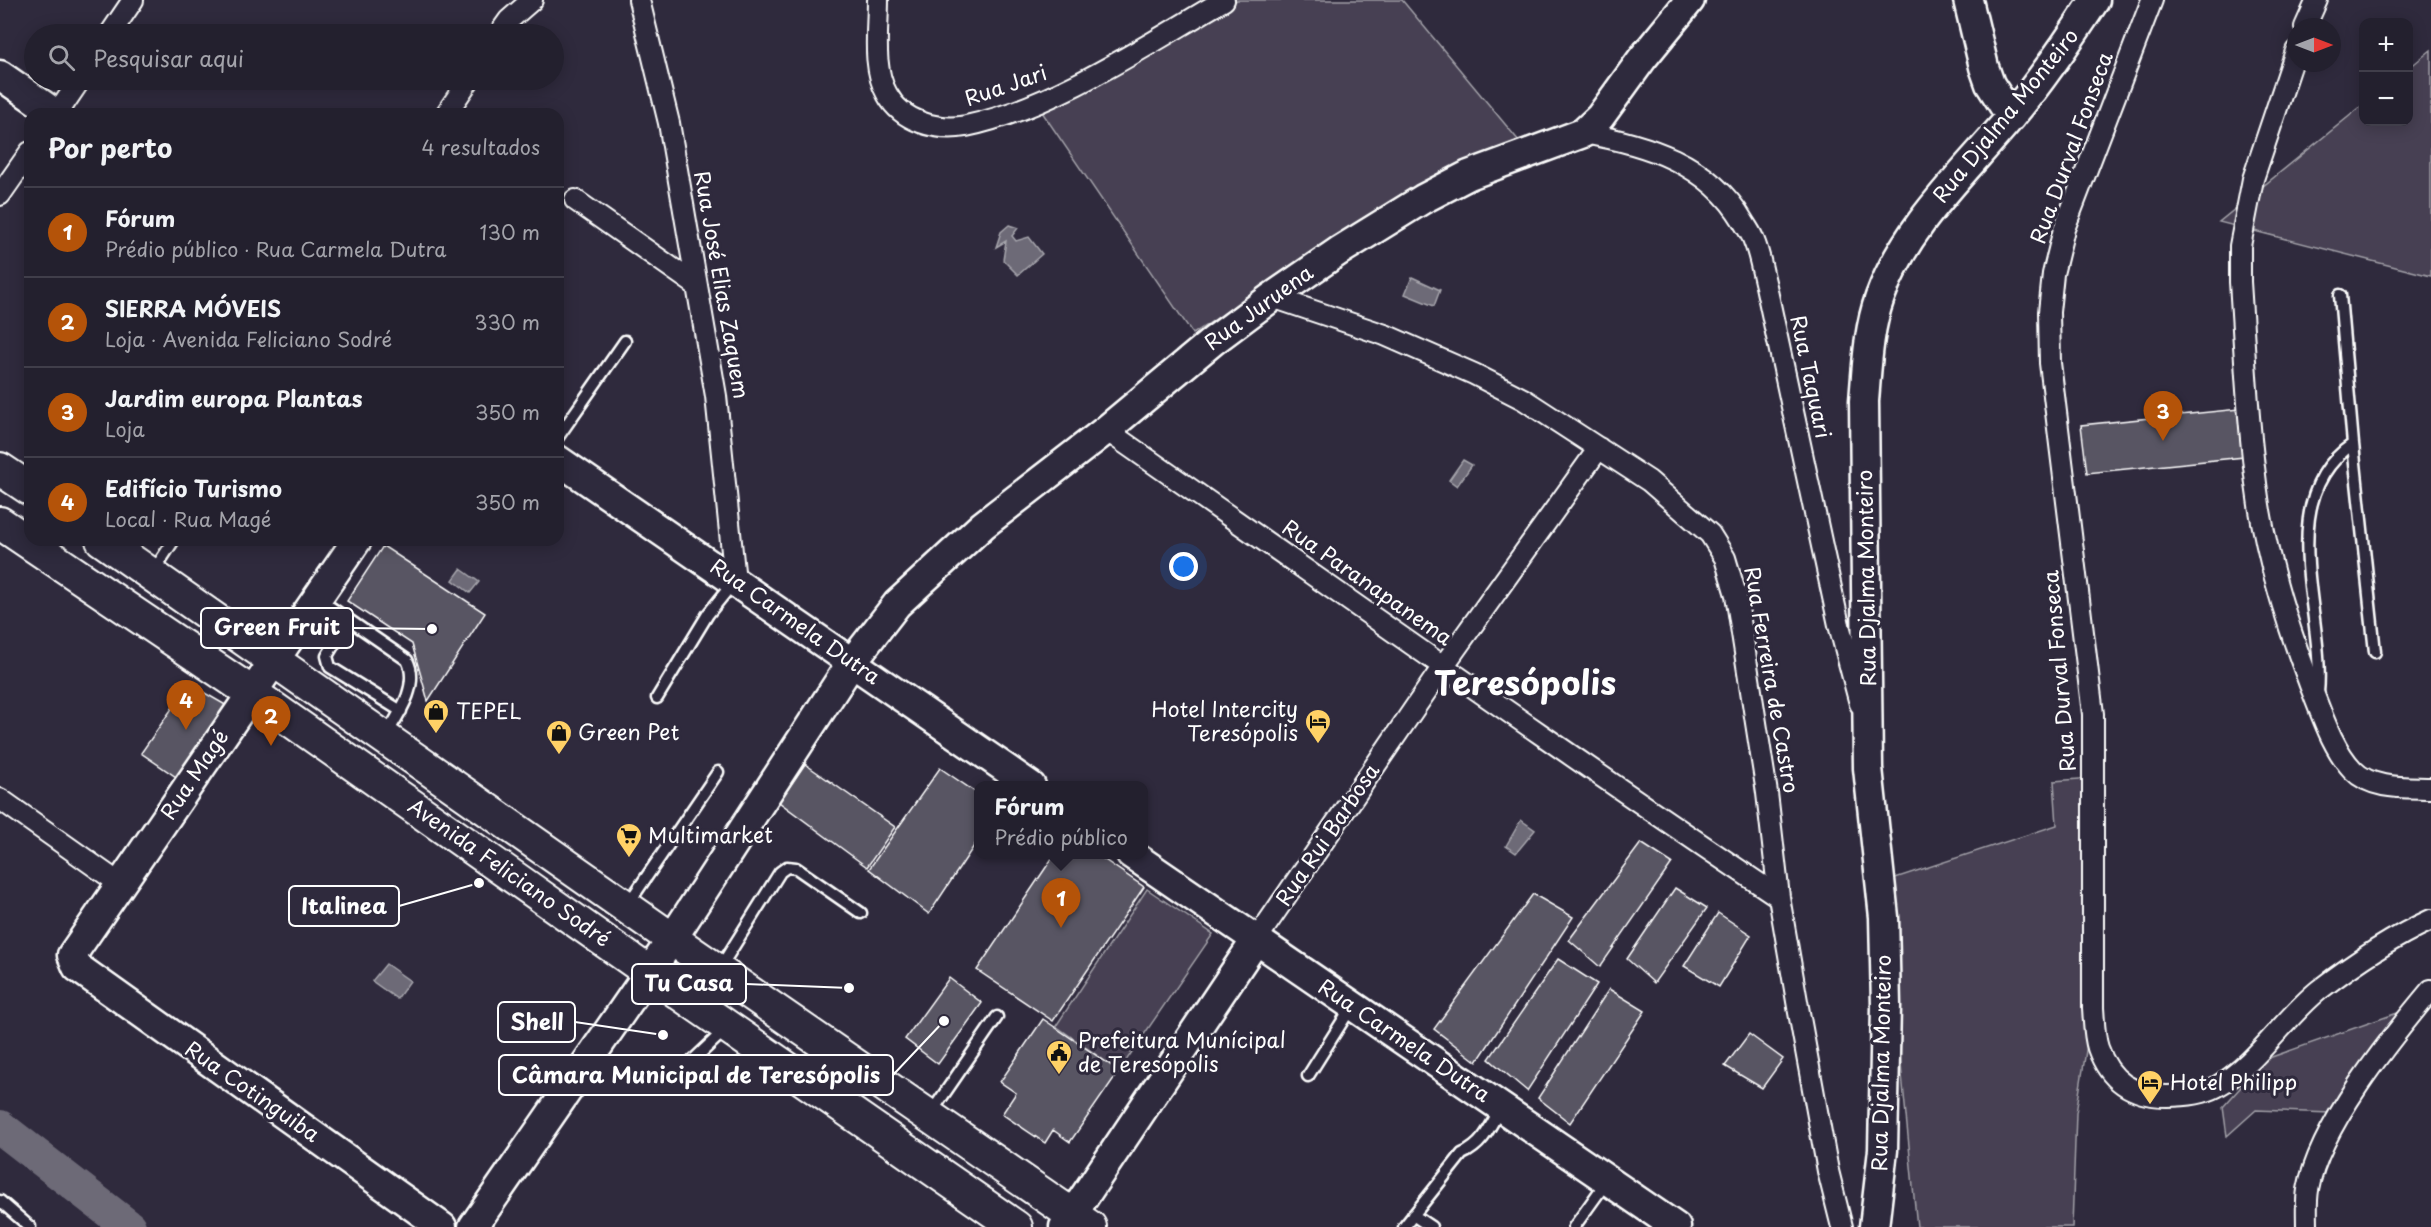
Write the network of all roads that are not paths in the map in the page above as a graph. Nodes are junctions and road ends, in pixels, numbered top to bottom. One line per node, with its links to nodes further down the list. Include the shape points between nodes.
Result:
1 (133, 0): 12 (street)
2 (532, 0): 13 (street)
3 (639, 0): 26 (street, Rua José Elias Zaquem, via 669,123)
4 (878, 0): 5 (street, Rua Jari, via 879,72 886,94 909,118 945,127 965,126 1005,114 1066,90)
5 (1224, 0)
6 (1690, 0): 22 (street, Rua Juruena)
7 (1968, 0): 21 (street, via 1990,84)
8 (2095, 0): 21 (street, Rua Djalma Monteiro)
9 (2152, 0): 66 (street, Rua Durval Fonseca, via 2064,230 2049,312 2050,363 2093,714 2093,1008 2098,1048 2110,1072 2126,1088 2146,1096 2179,1096 2215,1088 2238,1071 2318,991 2403,933)
10 (2317, 0): 11 (street)
11 (2309, 18)
12 (117, 24)
13 (506, 24)
14 (2289, 72): 53 (street, via 2253,179 2240,246 2240,282 2259,506 2282,602)
15 (0, 75): 18 (street)
16 (73, 90): 19 (street)
17 (462, 90): 20 (street)
18 (47, 108)
19 (60, 108)
20 (450, 108)
21 (2011, 117): 55 (street, Rua Djalma Monteiro, via 1921,222 1899,255 1879,298 1868,350 1864,401)
22 (1584, 133): 28 (street, Rua Juruena, via 1469,175 1423,199); 55 (street, Rua Taquari, via 1664,153 1692,168 1735,207 1754,240 1839,625)
23 (24, 161): 24 (street)
24 (0, 195)
25 (575, 200): 26 (street)
26 (696, 285): 44 (street, Rua José Elias Zaquem, via 716,396)
27 (2340, 296): 32 (lane)
28 (1272, 297): 31 (street, Rua Juruena); 33 (street, Rua Ferreira de Castro, via 1385,335 1474,374 1523,399)
29 (625, 341): 30 (lane)
30 (564, 428)
31 (1106, 430): 49 (street, Rua Juruena, via 1024,491 931,572 897,604); 50 (street, Rua Paranapanema)
32 (2353, 444): 47 (lane); 53 (lane, via 2335,459 2321,481 2308,530 2307,567 2319,673)
33 (1599, 448): 50 (street, Rua Rui Barbosa); 63 (street, Rua Ferreira de Castro, via 1687,512 1710,534 1725,558 1736,595)
34 (564, 464): 44 (street, Rua Carmela Dutra)
35 (0, 469): 36 (main road)
36 (24, 485)
37 (0, 522): 38 (main road, Avenida Feliciano Sodré)
38 (24, 538)
39 (35, 546): 51 (main road, Avenida Feliciano Sodré)
40 (111, 546): 43 (main road, Avenida Feliciano Sodré)
41 (170, 546): 43 (lane)
42 (351, 546): 45 (street, Rua Magé)
43 (152, 574): 48 (main road, Avenida Feliciano Sodré)
44 (735, 580): 49 (street, Rua Carmela Dutra); 52 (lane, via 708,614)
45 (317, 598): 46 (lane); 48 (street, Rua Magé)
46 (348, 621): 54 (lane, via 407,660 411,675); 54 (lane, via 327,656 330,667)
47 (2376, 652)
48 (275, 659): 51 (street, Rua Magé); 56 (main road, Avenida Feliciano Sodré)
49 (852, 662): 58 (street, Rua Carmela Dutra); 67 (street, Rua Juruena)
50 (1444, 665): 63 (street, Rua Paranapanema, via 1606,782); 68 (street, Rua Rui Barbosa)
51 (252, 693): 62 (street, Rua Magé); 71 (main road, Avenida Feliciano Sodré)
52 (657, 698)
53 (2317, 702): 59 (street, via 2338,749 2354,771 2369,781 2388,786)
54 (400, 711): 56 (lane)
55 (1868, 729): 93 (street, Rua Djalma Monteiro, via 1868,768 1884,917 1886,1006 1882,1150)
56 (384, 738): 64 (main road, Avenida Feliciano Sodré)
57 (718, 772): 64 (lane)
58 (1024, 781)
59 (2431, 788)
60 (0, 799): 62 (street)
61 (1137, 859): 68 (street, Rua Carmela Dutra)
62 (120, 884): 69 (street, Rua Magé)
63 (1779, 897): 92 (street, Rua Ferreira de Castro, via 1816,1108)
64 (626, 907): 67 (main road, Avenida Feliciano Sodré)
65 (861, 913): 70 (lane, via 796,868 787,867 780,872)
66 (2431, 920)
67 (672, 939): 70 (main road, Avenida Feliciano Sodré); 71 (street, Rua Juruena)
68 (1256, 940): 73 (street, Rua Carmela Dutra); 83 (street, Rua Rui Barbosa)
69 (74, 951): 85 (street, Rua Cotinguiba, via 77,967)
70 (719, 971): 79 (main road, Avenida Feliciano Sodré)
71 (650, 973): 75 (main road, Avenida Feliciano Sodré); 76 (street, Rua Juruena)
72 (2431, 990): 94 (street, via 2336,1120 2316,1160 2308,1189)
73 (1352, 1006): 77 (lane); 78 (street, Rua Carmela Dutra)
74 (997, 1017): 79 (lane)
75 (728, 1028): 76 (lane, via 688,1064 664,1077 635,1079); 87 (main road, Avenida Feliciano Sodré)
76 (593, 1054): 86 (street, Rua Juruena)
77 (1308, 1076)
78 (1501, 1107): 80 (street, Rua Carmela Dutra); 82 (lane, via 1482,1140 1462,1154)
79 (928, 1116): 83 (main road, Avenida Feliciano Sodré)
80 (1608, 1180): 90 (lane); 91 (street, Rua Carmela Dutra)
81 (0, 1201): 84 (lane)
82 (1413, 1215): 88 (lane); 89 (lane)
83 (1076, 1223)
84 (30, 1227)
85 (442, 1227)
86 (473, 1227)
87 (1016, 1227)
88 (1404, 1227)
89 (1431, 1227)
90 (1574, 1227)
91 (1677, 1227)
92 (1842, 1227)
93 (1874, 1227)
94 (2307, 1227)

